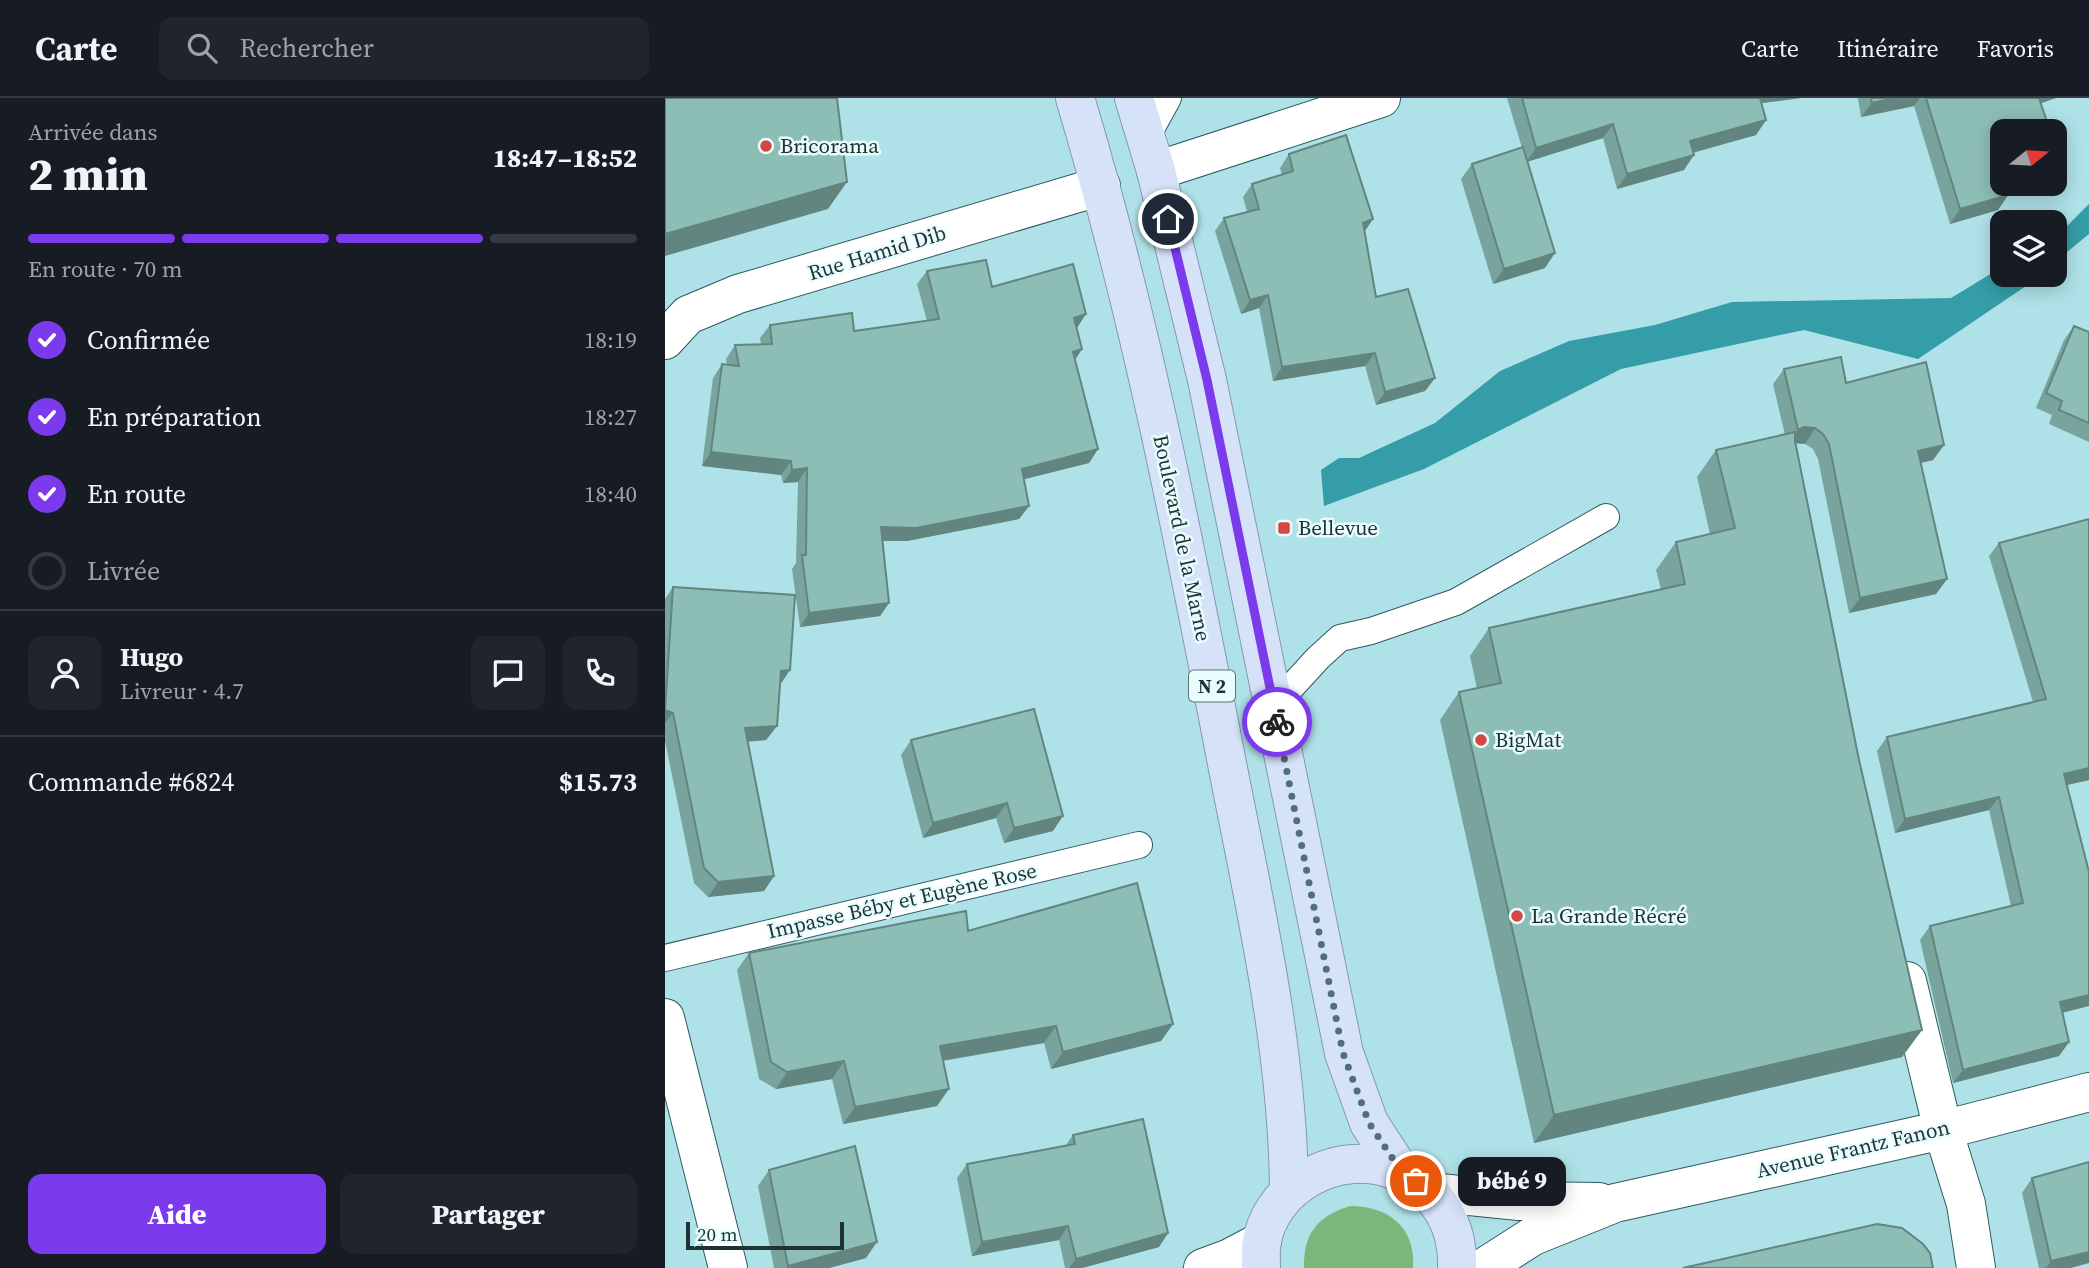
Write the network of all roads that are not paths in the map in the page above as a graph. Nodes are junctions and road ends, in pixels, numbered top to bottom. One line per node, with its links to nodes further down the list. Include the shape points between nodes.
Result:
1 (1075, 98): 6 (main road, Boulevard de la Marne / N 2)
2 (1133, 98): 5 (main road)
3 (1168, 98): 5 (lane)
4 (1381, 98): 5 (street)
5 (1151, 155): 9 (main road, via 1207,380)
6 (1101, 186): 7 (street, Rue Hamid Dib, via 738,294); 17 (main road, Boulevard de la Marne / N 2, via 1173,488 1248,872 1282,1067)
7 (673, 324)
8 (1607, 517): 9 (lane, via 1456,602 1341,638)
9 (1274, 706): 16 (main road, via 1343,1053 1369,1123)
10 (1139, 845): 12 (lane, Impasse Béby et Eugène Rose)
11 (1898, 942): 15 (street)
12 (665, 958)
13 (665, 1018): 20 (street)
14 (2089, 1092): 15 (street, Avenue Frantz Fanon)
15 (1943, 1130): 18 (street, Avenue Frantz Fanon); 24 (street, via 1966,1204)
16 (1416, 1182): 17 (main road, via 1372,1163 1342,1164 1313,1173); 18 (street, Avenue Frantz Fanon, via 1520,1201); 22 (main road, via 1449,1220 1458,1252)
17 (1289, 1191): 19 (main road, via 1277,1206)
18 (1615, 1203): 23 (street, Avenue Frantz Fanon, via 1533,1237)
19 (1261, 1254): 21 (street)
20 (728, 1268)
21 (1203, 1268)
22 (1457, 1268)
23 (1483, 1268)
24 (1976, 1268)

